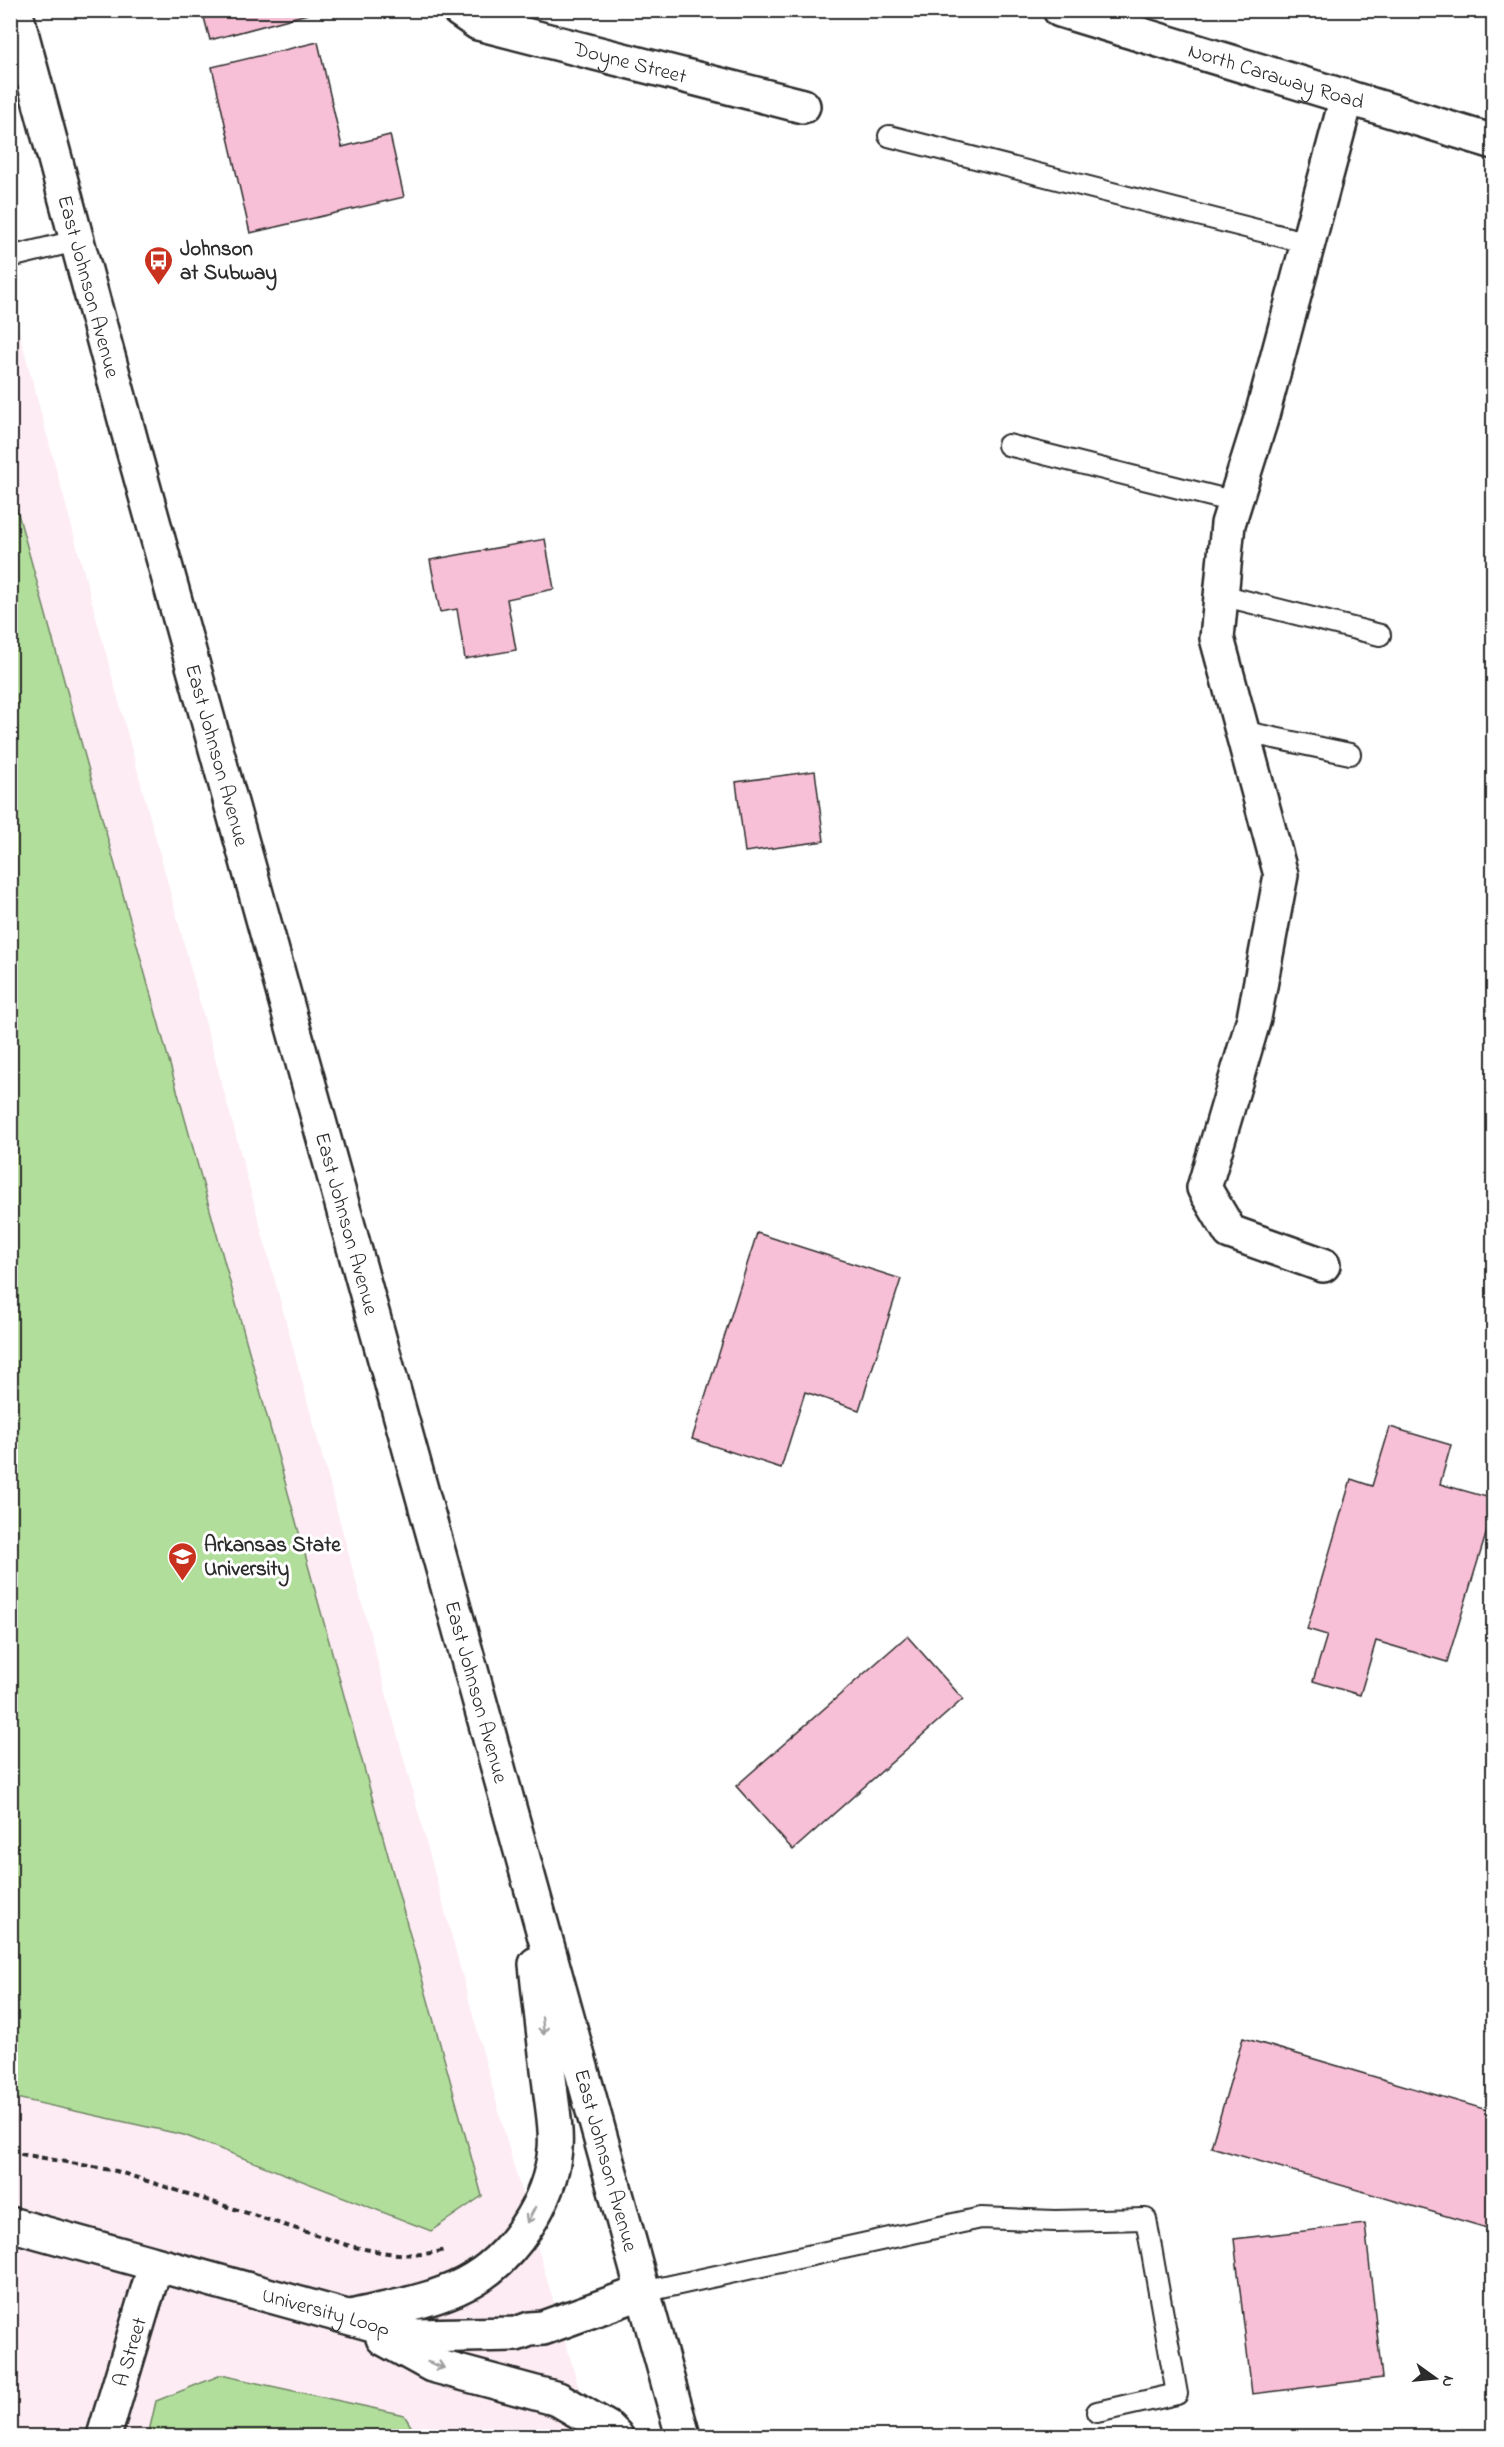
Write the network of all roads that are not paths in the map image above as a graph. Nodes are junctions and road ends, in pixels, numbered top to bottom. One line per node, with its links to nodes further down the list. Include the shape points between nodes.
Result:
1 (15, 10): 4 (main road, East Johnson Avenue)
2 (459, 10): 6 (main road, Doyne Street, via 478,23)
3 (1060, 10): 5 (main road, North Caraway Road)
4 (20, 69): 9 (main road, East Johnson Avenue)
5 (1347, 98): 8 (main road, North Caraway Road); 10 (main road)
6 (803, 106)
7 (889, 136): 10 (lane)
8 (1494, 142)
9 (76, 241): 11 (lane); 19 (main road, East Johnson Avenue)
10 (1308, 243): 13 (main road)
11 (10, 257)
12 (1008, 445): 13 (lane)
13 (1235, 502): 14 (main road, via 1228,524)
14 (1221, 596): 15 (lane); 16 (main road, via 1216,638)
15 (1380, 635)
16 (1241, 731): 17 (lane); 18 (main road, via 1281,875 1254,1018 1204,1188 1230,1232)
17 (1350, 754)
18 (1323, 1265)
19 (525, 1863): 22 (main road, East Johnson Avenue); 23 (main road, one-way to 23, via 556,2139 545,2190 519,2238 478,2277 463,2286 406,2304)
20 (10, 2224): 21 (main road, University Loop)
21 (155, 2266): 23 (main road, University Loop); 25 (main road, A Street)
22 (643, 2292): 23 (main road, University Loop, via 516,2334 416,2336); 24 (lane, via 981,2218 1146,2219 1177,2394); 27 (main road, East Johnson Avenue)
23 (347, 2318): 26 (main road, one-way to 26, via 432,2365 558,2399)
24 (1097, 2412)
25 (104, 2436)
26 (616, 2436)
27 (684, 2436)

